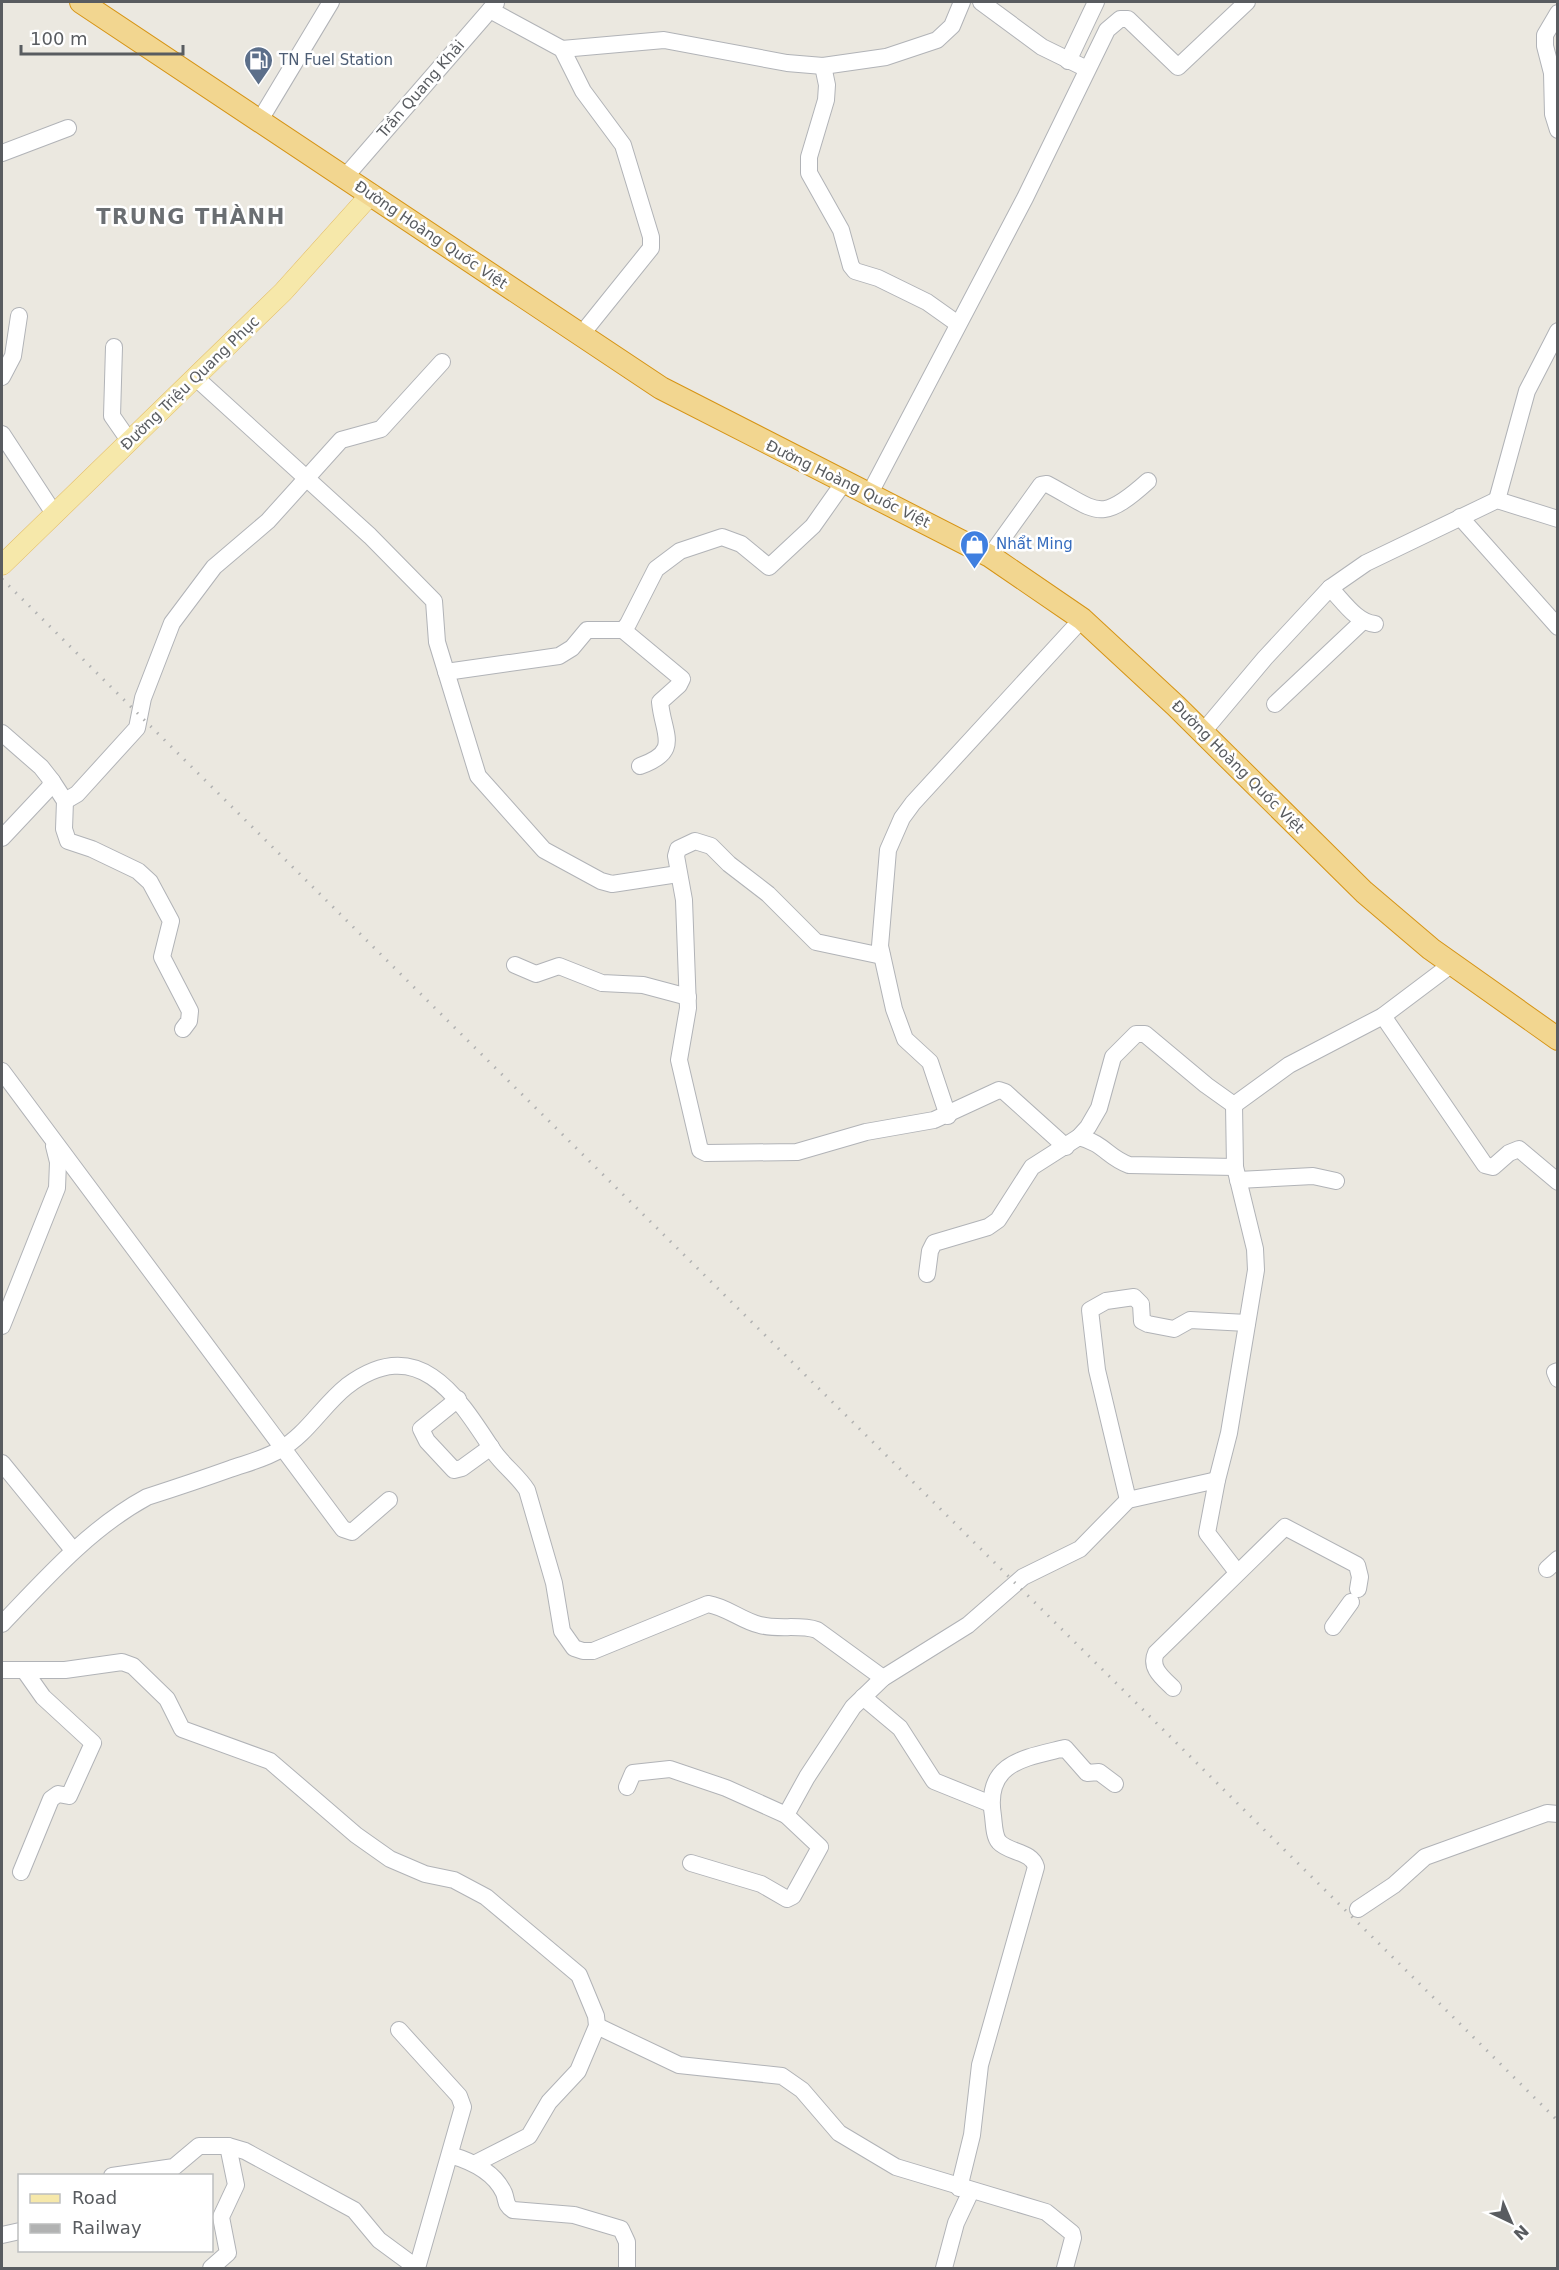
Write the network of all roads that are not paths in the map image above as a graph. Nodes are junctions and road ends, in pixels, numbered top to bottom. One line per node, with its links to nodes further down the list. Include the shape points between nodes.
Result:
1 (331, 2): 13 (street)
2 (962, 2): 11 (street, via 952,26 937,40 886,57)
3 (981, 2): 10 (street, via 1042,47)
4 (1096, 2): 10 (street)
5 (1247, 2): 12 (street, via 1178,67 1136,25 1120,19 1107,30)
6 (93, 5): 13 (highway, Đường Hoàng Quốc Việt)
7 (494, 6): 9 (street); 17 (street, Trần Quang Khải)
8 (1557, 13): 15 (street, via 1545,35 1545,45 1552,73)
9 (562, 49): 11 (street, via 664,40); 22 (street, via 583,91 623,145 652,240 648,252)
10 (1068, 61): 12 (street)
11 (823, 66): 20 (street, via 826,100 809,157 810,173 840,230 851,266 927,302)
12 (1087, 69): 20 (street)
13 (260, 120): 17 (highway, Đường Hoàng Quốc Việt)
14 (68, 128): 16 (street)
15 (1557, 130)
16 (2, 153)
17 (345, 177): 18 (highway, Đường Hoàng Quốc Việt)
18 (371, 194): 22 (highway, Đường Hoàng Quốc Việt); 26 (main road, Đường Triệu Quang Phục, via 283,292)
19 (19, 316): 25 (street, via 13,356)
20 (958, 324): 32 (street)
21 (1557, 331): 33 (street, via 1527,391)
22 (581, 335): 31 (highway, Đường Hoàng Quốc Việt, via 661,388)
23 (114, 347): 28 (street, via 112,416)
24 (442, 362): 29 (street, via 389,423 371,433 341,440)
25 (2, 377)
26 (195, 377): 28 (main road, Đường Triệu Quang Phục); 29 (street)
27 (2, 434): 34 (street)
28 (130, 442): 34 (main road, Đường Triệu Quang Phục)
29 (306, 478): 43 (street, via 434,600 435,634); 49 (street, via 268,521 214,567 179,612 143,698 137,728 77,794)
30 (1148, 481): 37 (street, via 1112,509 1099,511 1073,501 1047,484 1041,485)
31 (843, 482): 32 (highway, Đường Hoàng Quốc Việt); 42 (street, via 813,526 769,567 741,544 722,537 667,559 656,569)
32 (870, 493): 37 (highway, Đường Hoàng Quốc Việt)
33 (1497, 500): 35 (street); 36 (street)
34 (54, 515): 38 (main road, Đường Triệu Quang Phục)
35 (1460, 518): 39 (street, via 1366,563); 41 (street)
36 (1557, 519)
37 (990, 556): 40 (highway, Đường Hoàng Quốc Việt)
38 (2, 565)
39 (1330, 588): 44 (street, via 1369,623); 46 (street)
40 (1082, 619): 46 (highway, Đường Hoàng Quốc Việt); 52 (street, via 902,818 893,834 885,866)
41 (1557, 627)
42 (623, 630): 43 (street, via 587,630 559,656); 47 (street, via 682,679 660,702 668,737 666,750)
43 (446, 672): 51 (street, via 478,776 544,850 612,884)
44 (1275, 704)
45 (2, 733): 48 (street)
46 (1202, 733): 53 (highway, Đường Hoàng Quốc Việt, via 1364,892)
47 (640, 766)
48 (52, 781): 49 (street); 50 (street)
49 (65, 801): 57 (street, via 64,829 68,842 92,849 144,875 167,912 171,927 161,951 190,1011)
50 (2, 838)
51 (678, 874): 52 (street, via 678,849 686,843 703,842 768,894 816,942); 55 (street, via 684,900)
52 (882, 956): 61 (street, via 894,1009 906,1039 930,1062)
53 (1452, 964): 56 (street); 58 (highway, Đường Hoàng Quốc Việt)
54 (515, 965): 55 (street, via 536,974 559,966 602,982 643,985)
55 (688, 997): 61 (street, via 679,1060 697,1145 706,1153 797,1152 866,1132)
56 (1383, 1016): 60 (street, via 1289,1065); 66 (street, via 1485,1165 1493,1167 1509,1152 1519,1149)
57 (183, 1029)
58 (1557, 1039)
59 (2, 1071): 62 (street)
60 (1234, 1105): 63 (street, via 1141,1032 1113,1057 1099,1108); 64 (street)
61 (948, 1116): 63 (street, via 999,1090)
62 (53, 1140): 69 (street, via 58,1162 57,1188); 74 (street)
63 (1072, 1142): 64 (street, via 1095,1141 1129,1165); 67 (street, via 1032,1167 998,1220 988,1227 934,1243)
64 (1236, 1174): 65 (street, via 1313,1176); 68 (street, via 1256,1259)
65 (1336, 1181)
66 (1557, 1182)
67 (927, 1274)
68 (1247, 1323): 76 (street); 78 (street, via 1190,1320 1174,1329 1148,1324 1142,1321 1141,1304 1134,1297 1106,1301 1090,1310 1097,1370)
69 (2, 1326)
70 (1557, 1371): 71 (street)
71 (1557, 1379)
72 (458, 1399): 73 (street); 73 (street, via 424,1425 421,1432 454,1470); 74 (street, via 424,1371 403,1365 383,1366 344,1388)
73 (491, 1447): 85 (street, via 528,1490 554,1582 562,1631 574,1648 593,1651 708,1604 764,1626 817,1630)
74 (283, 1448): 77 (street, via 346,1532 352,1532); 79 (street, via 147,1497)
75 (2, 1463): 79 (street)
76 (1217, 1480): 78 (street); 80 (street, via 1207,1533)
77 (389, 1500)
78 (1128, 1500): 85 (street, via 1080,1549 1023,1577 958,1632)
79 (73, 1550): 81 (street)
80 (1237, 1572): 82 (street, via 1280,1530 1289,1527 1357,1564 1360,1577 1354,1596); 86 (street, via 1152,1660)
81 (2, 1624)
82 (1333, 1627)
83 (2, 1670): 84 (street)
84 (24, 1670): 94 (street, via 43,1697 93,1743 69,1796 58,1794 51,1799); 96 (street, via 65,1670 112,1661 132,1666 167,1699 177,1723 188,1733 262,1757 390,1859 425,1874 454,1880 495,1904 579,1975)
85 (883, 1678): 87 (street)
86 (1173, 1688)
87 (863, 1697): 90 (street, via 900,1728 934,1781); 91 (street, via 807,1777)
88 (1115, 1784): 90 (street, via 1100,1772 1087,1773 1065,1748 1017,1760 1008,1766 995,1783)
89 (627, 1787): 91 (street, via 633,1773 670,1769)
90 (991, 1804): 102 (street, via 1000,1844 1031,1858 1036,1867 980,2065)
91 (786, 1815): 93 (street, via 820,1847 791,1898 752,1881)
92 (1557, 1815): 95 (street, via 1547,1813 1425,1857 1394,1885)
93 (691, 1863)
94 (21, 1872)
95 (1358, 1909)
96 (597, 2026): 100 (street, via 578,2071 549,2102 529,2136); 102 (street, via 679,2065 782,2076 802,2090 847,2139 907,2172)
97 (399, 2031): 99 (street, via 462,2102)
98 (228, 2146): 99 (street, via 260,2157 354,2210 379,2240 417,2268); 101 (street, via 199,2146 174,2167); 105 (street, via 236,2185 221,2217 228,2253)
99 (450, 2156): 100 (street)
100 (476, 2163): 106 (street, via 502,2190 513,2210 574,2215 614,2225 625,2234)
101 (120, 2174)
102 (965, 2189): 107 (street); 108 (street, via 1046,2212 1068,2228 1074,2238)
103 (18, 2231): 104 (street)
104 (2, 2235)
105 (211, 2268)
106 (627, 2268)
107 (944, 2268)
108 (1065, 2268)

